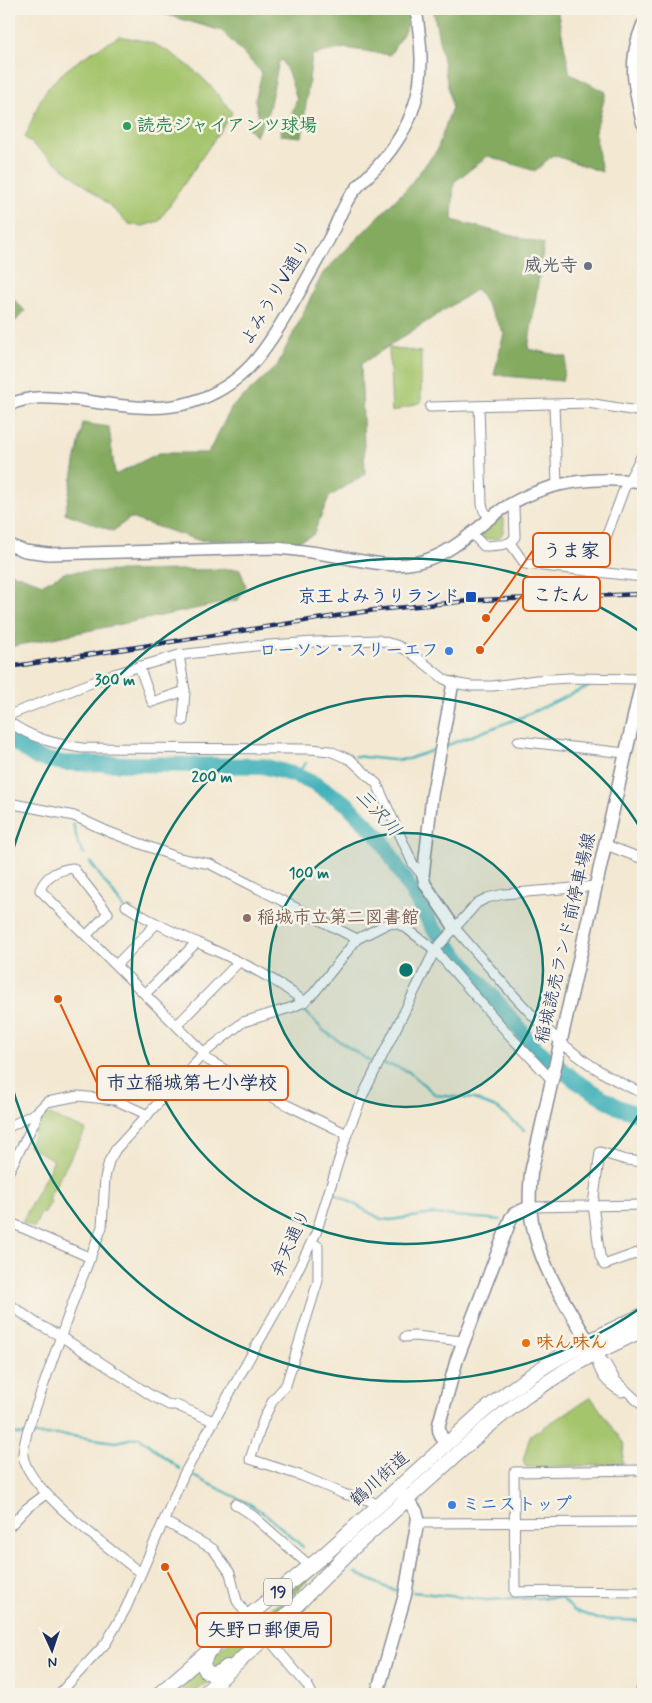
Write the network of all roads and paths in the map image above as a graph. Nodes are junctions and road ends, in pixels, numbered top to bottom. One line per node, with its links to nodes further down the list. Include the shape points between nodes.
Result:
1 (416, 9): 5 (street, よみうりV通り, via 421,77 415,105 405,127 392,150 349,198 292,305 268,345 248,370 212,395 171,407 145,408 49,397)
2 (643, 25): 3 (main road, via 636,44 633,68)
3 (643, 123)
4 (554, 404): 6 (street); 8 (street, via 599,404); 12 (street)
5 (9, 405)
6 (479, 406): 7 (street); 14 (street, via 482,504)
7 (430, 407)
8 (643, 412)
9 (643, 453): 10 (street)
10 (629, 480): 11 (street); 12 (street); 18 (street, via 596,567)
11 (643, 482)
12 (558, 484): 13 (street)
13 (512, 503): 14 (street); 16 (street, via 516,537)
14 (490, 518): 15 (street)
15 (472, 534): 16 (street, via 484,546); 17 (street, via 443,553 400,565 297,549 49,554)
16 (510, 543): 18 (street, via 525,564)
17 (9, 545)
18 (590, 571): 19 (street)
19 (643, 577)
20 (179, 655): 21 (street); 23 (street, via 255,646 378,640 410,652); 24 (street)
21 (139, 666): 24 (street, via 152,702); 25 (street)
22 (643, 678): 23 (street, via 562,678 481,687); 29 (main road, 稲城読売ランド前停車場線)
23 (453, 683): 33 (street, via 432,796)
24 (185, 691): 27 (street)
25 (9, 715)
26 (9, 722): 33 (street, via 56,744 82,748 330,751 351,760 377,784 413,864)
27 (183, 722)
28 (518, 741): 29 (street)
29 (626, 753): 31 (main road, 稲城読売ランド前停車場線)
30 (9, 803): 39 (street, via 74,816 179,858 210,864)
31 (606, 844): 32 (street); 34 (main road, 稲城読売ランド前停車場線)
32 (643, 858)
33 (423, 876): 37 (street)
34 (596, 886): 37 (street, 弁天通り, via 487,898); 47 (main road, 稲城読売ランド前停車場線)
35 (126, 906): 36 (street)
36 (156, 924): 40 (street); 43 (street)
37 (454, 927): 41 (street, 弁天通り); 47 (street)
38 (86, 936): 38 (street, via 108,913 73,868 57,871 43,882 40,890); 43 (street)
39 (357, 939): 41 (street, via 389,923 398,924); 45 (street)
40 (197, 942): 42 (street); 44 (street)
41 (435, 950): 49 (street, via 511,1037); 54 (street, 弁天通り, via 379,1061)
42 (239, 962): 45 (street, via 289,988); 46 (street)
43 (116, 965): 44 (street)
44 (145, 994): 46 (street)
45 (304, 1002): 48 (street, via 243,1022)
46 (177, 1025): 48 (street)
47 (558, 1045): 49 (main road, 稲城読売ランド前停車場線); 50 (street, via 623,1085)
48 (202, 1054): 52 (street); 54 (street, via 283,1102)
49 (551, 1077): 59 (main road, 稲城読売ランド前停車場線, via 531,1173)
50 (643, 1093)
51 (37, 1112): 52 (street, via 47,1102 78,1096 115,1100); 53 (street); 56 (street, via 36,1121)
52 (148, 1115): 63 (street, via 109,1161 102,1227)
53 (9, 1127)
54 (347, 1134): 61 (street, 弁天通り)
55 (643, 1162): 57 (street, via 600,1152)
56 (9, 1171)
57 (593, 1205): 58 (street); 59 (street); 62 (street, via 604,1265)
58 (643, 1205)
59 (530, 1207): 69 (main road, via 511,1218); 70 (main road, 稲城読売ランド前停車場線, via 544,1261)
60 (9, 1222): 63 (street)
61 (311, 1243): 72 (street, 弁天通り, via 288,1290); 78 (street, via 318,1246 318,1281 286,1385 264,1418 250,1459)
62 (643, 1251)
63 (91, 1258): 67 (street)
64 (9, 1304): 67 (street)
65 (643, 1315): 70 (main road, 鶴川街道 / 19)
66 (643, 1330): 70 (main road, 鶴川街道 / 19)
67 (62, 1337): 72 (street, via 152,1396); 75 (street, via 26,1435 23,1453 28,1471)
68 (405, 1337): 69 (street)
69 (463, 1341): 73 (main road, via 439,1424 438,1431)
70 (592, 1348): 71 (street, via 602,1376 611,1386 632,1396); 73 (main road, 鶴川街道 / 19, via 567,1353 519,1384 479,1414); 76 (main road, 鶴川街道 / 19)
71 (643, 1406)
72 (213, 1421): 79 (street, 弁天通り, via 184,1474)
73 (447, 1444): 76 (main road, 鶴川街道 / 19)
74 (643, 1469): 80 (street, via 514,1472)
75 (46, 1494): 83 (street); 85 (street)
76 (402, 1494): 78 (main road, 鶴川街道 / 19); 82 (main road, via 416,1511); 87 (main road, 鶴川街道 / 19)
77 (235, 1504): 84 (street)
78 (378, 1506): 84 (main road, 鶴川街道 / 19)
79 (164, 1521): 85 (street, 弁天通り); 88 (street, via 214,1549 230,1573 237,1601)
80 (515, 1521): 81 (street); 82 (street); 86 (street, via 515,1592)
81 (643, 1522)
82 (418, 1523): 96 (main road, via 405,1594)
83 (9, 1527)
84 (310, 1566): 88 (main road, 鶴川街道 / 19)
85 (140, 1573): 92 (street, 弁天通り, via 126,1608 106,1643)
86 (643, 1592)
87 (288, 1614): 88 (main road, via 290,1604 283,1597); 89 (main road, 鶴川街道 / 19)
88 (248, 1617): 90 (main road, 鶴川街道 / 19)
89 (260, 1641): 90 (main road, via 222,1672 213,1675 203,1663); 94 (main road, 鶴川街道 / 19); 95 (street, via 308,1686)
90 (208, 1650): 93 (main road, 鶴川街道 / 19)
91 (643, 1683): 97 (street)
92 (59, 1694)
93 (159, 1694)
94 (204, 1694)
95 (312, 1694)
96 (377, 1694)
97 (640, 1694)

